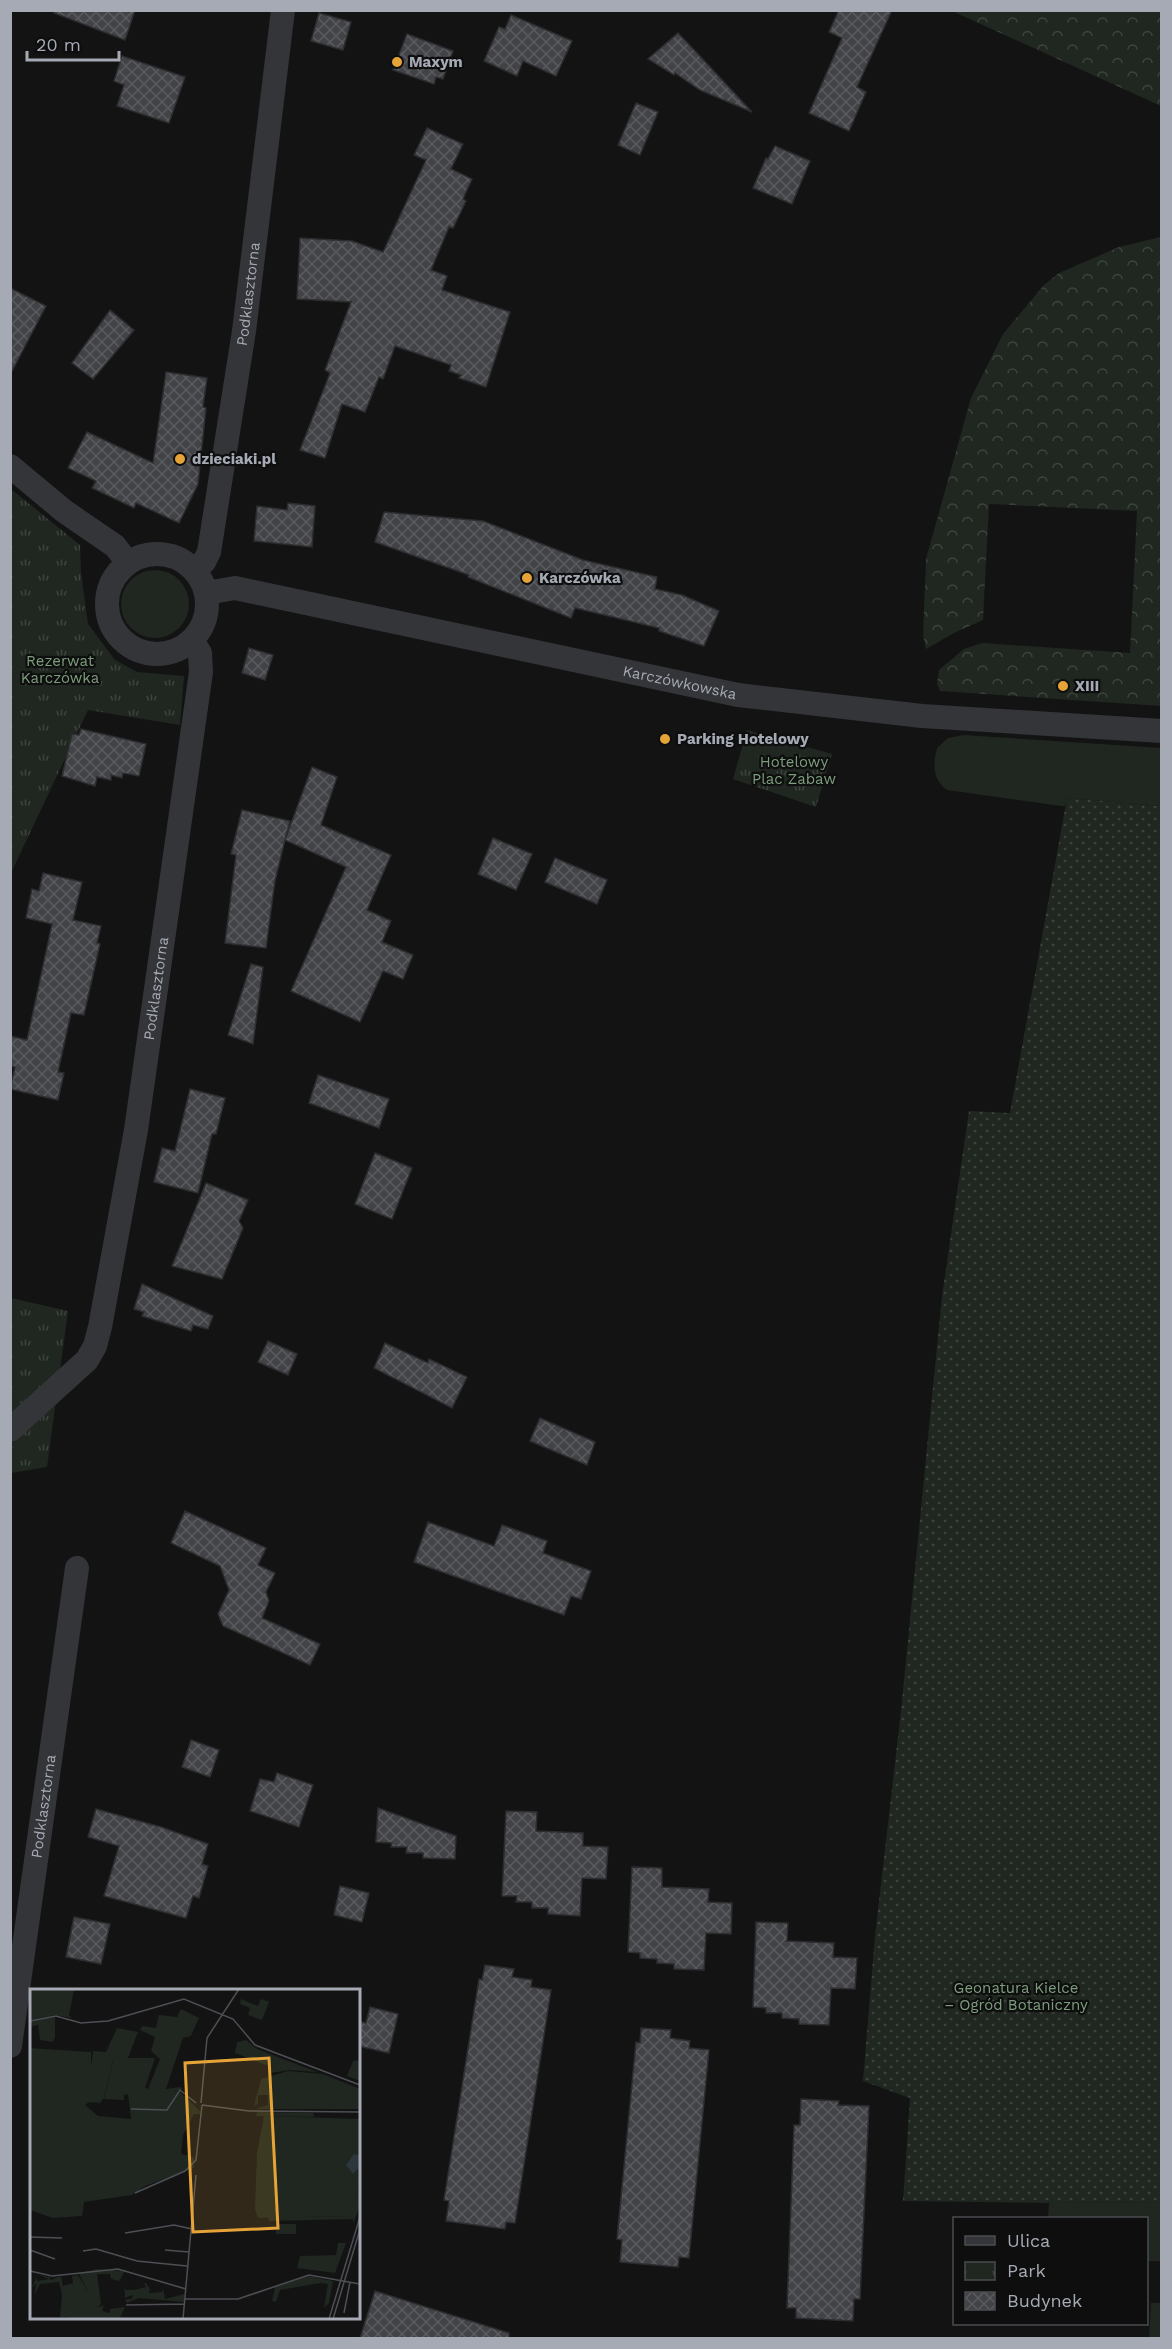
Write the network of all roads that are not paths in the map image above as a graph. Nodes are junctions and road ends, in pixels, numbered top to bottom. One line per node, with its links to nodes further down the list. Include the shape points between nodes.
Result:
1 (283, 10): 4 (street, Podklasztorna, via 226,450 209,552)
2 (10, 466): 3 (street, via 64,511 115,546)
3 (128, 563): 4 (street, via 145,555 163,554 180,559); 6 (street, via 109,588 107,604 117,634 129,645 155,654 168,653)
4 (194, 570): 5 (street)
5 (206, 593): 6 (street, via 206,615); 7 (street, Karczówkowska, via 235,588 738,695 922,716)
6 (192, 640): 8 (street, Podklasztorna, via 200,653 201,672 136,1130 100,1327 87,1360)
7 (1161, 731)
8 (10, 1430)
9 (77, 1568): 10 (street, Podklasztorna)
10 (10, 2046)

